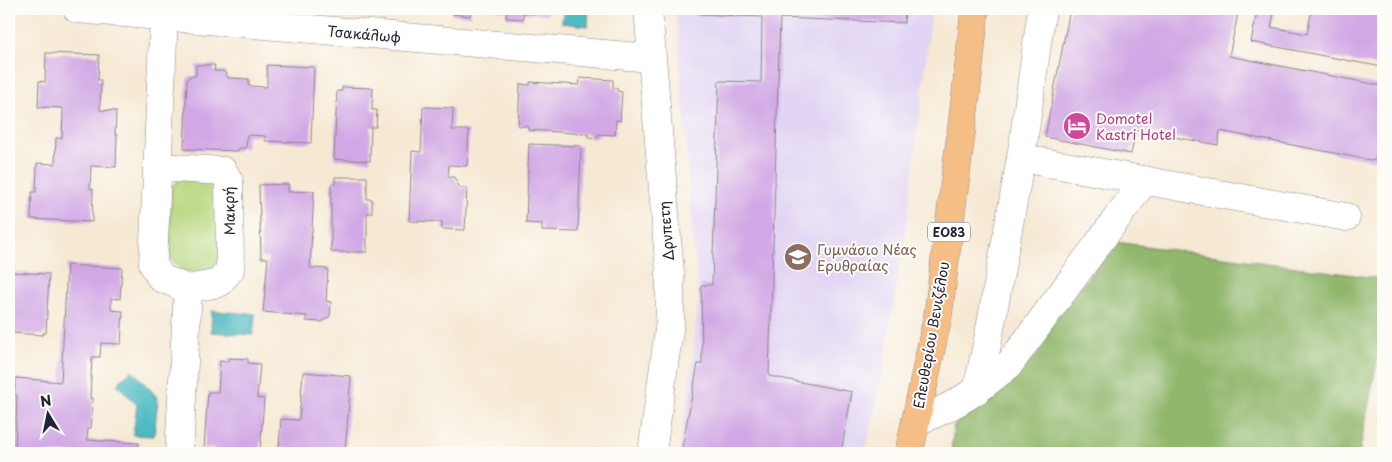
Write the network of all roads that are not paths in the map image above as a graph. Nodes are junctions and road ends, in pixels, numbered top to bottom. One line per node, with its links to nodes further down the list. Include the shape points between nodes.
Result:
1 (92, 9): 5 (street, Τσακάλωφ)
2 (648, 9): 6 (street, Δρνπετη)
3 (975, 9): 13 (main road, Ελευθερίου Βενιζέλου / ΕΟ83, via 938,315)
4 (1042, 9): 7 (street)
5 (164, 17): 6 (street, Τσακάλωφ); 8 (street)
6 (651, 58): 15 (street, Δρνπετη, via 670,274 670,322)
7 (1021, 158): 9 (street); 12 (street)
8 (157, 167): 11 (street, via 154,264 161,278); 11 (street, Μακρή, via 223,171 229,181 230,270 219,283)
9 (1145, 180): 10 (street); 12 (street, via 1008,366)
10 (1346, 217)
11 (188, 289): 14 (street)
12 (977, 390): 13 (street)
13 (916, 422): 16 (main road, Ελευθερίου Βενιζέλου / ΕΟ83)
14 (180, 453)
15 (652, 453)
16 (909, 453)

